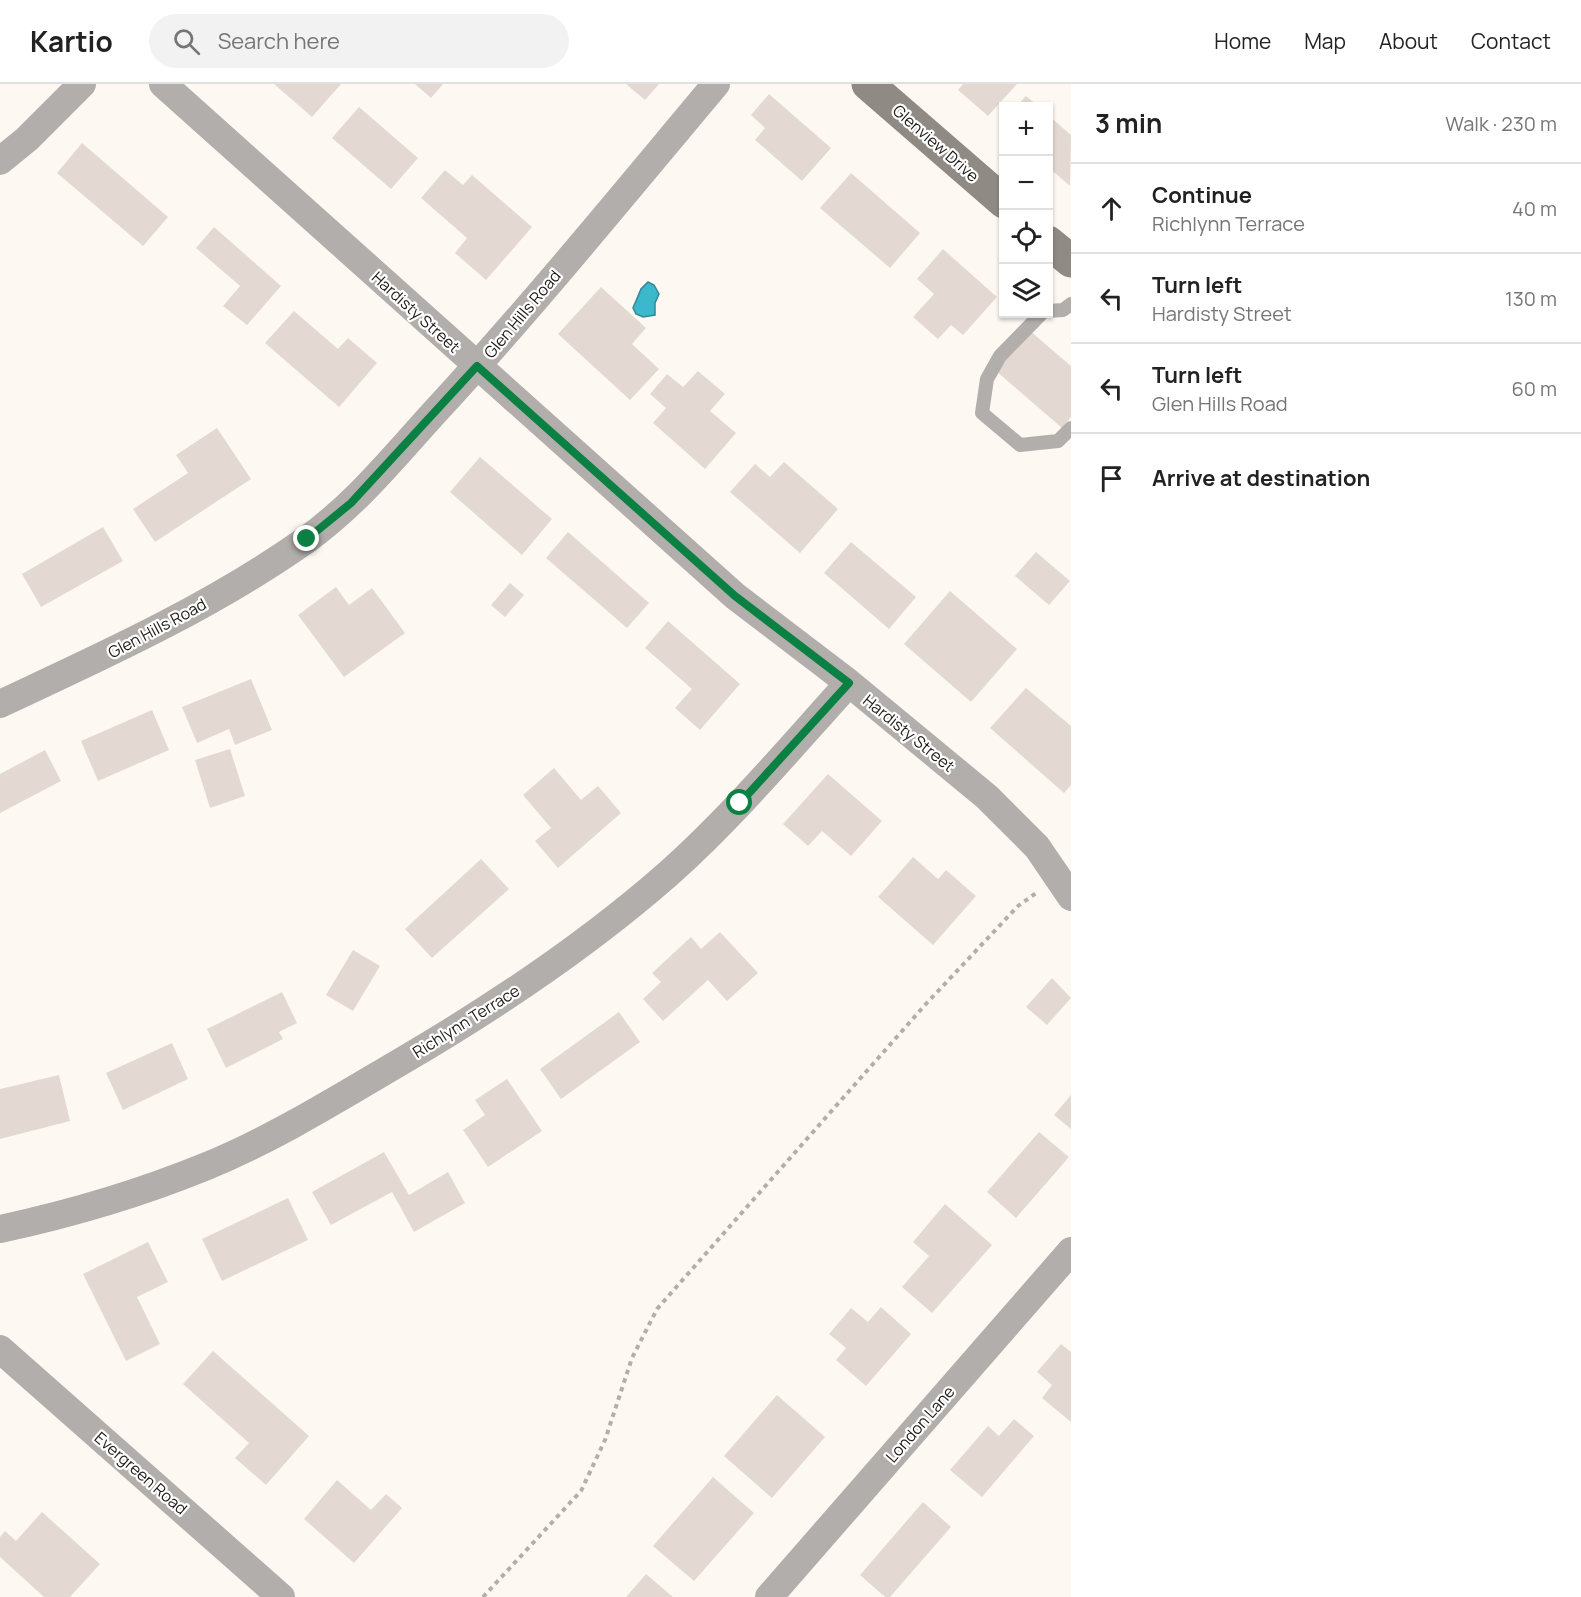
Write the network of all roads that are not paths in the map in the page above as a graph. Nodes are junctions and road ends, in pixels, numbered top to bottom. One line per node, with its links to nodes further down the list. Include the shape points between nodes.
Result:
1 (82, 84): 5 (street, via 27,140)
2 (163, 84): 12 (street, Hardisty Street)
3 (716, 84): 12 (street, Glen Hills Road)
4 (868, 84): 6 (main road, Glenview Drive)
5 (0, 161)
6 (999, 198)
7 (1053, 246): 8 (main road)
8 (1071, 261)
9 (1071, 304): 10 (lane)
10 (1053, 311)
11 (1037, 318): 13 (lane, via 1000,356 987,379 982,413 1020,446 1058,441)
12 (477, 366): 14 (street, Hardisty Street, via 735,596); 15 (street, Glen Hills Road, via 351,503 307,539 210,601)
13 (1071, 428)
14 (849, 683): 16 (street, Hardisty Street, via 987,797 1037,847); 17 (street, Richlynn Terrace, via 740,803 669,873 613,920 488,1011 322,1108 210,1165)
15 (0, 704)
16 (1064, 887)
17 (0, 1229)
18 (1071, 1251): 21 (street, London Lane)
19 (0, 1348): 20 (street, Evergreen Road)
20 (281, 1597)
21 (770, 1597)

